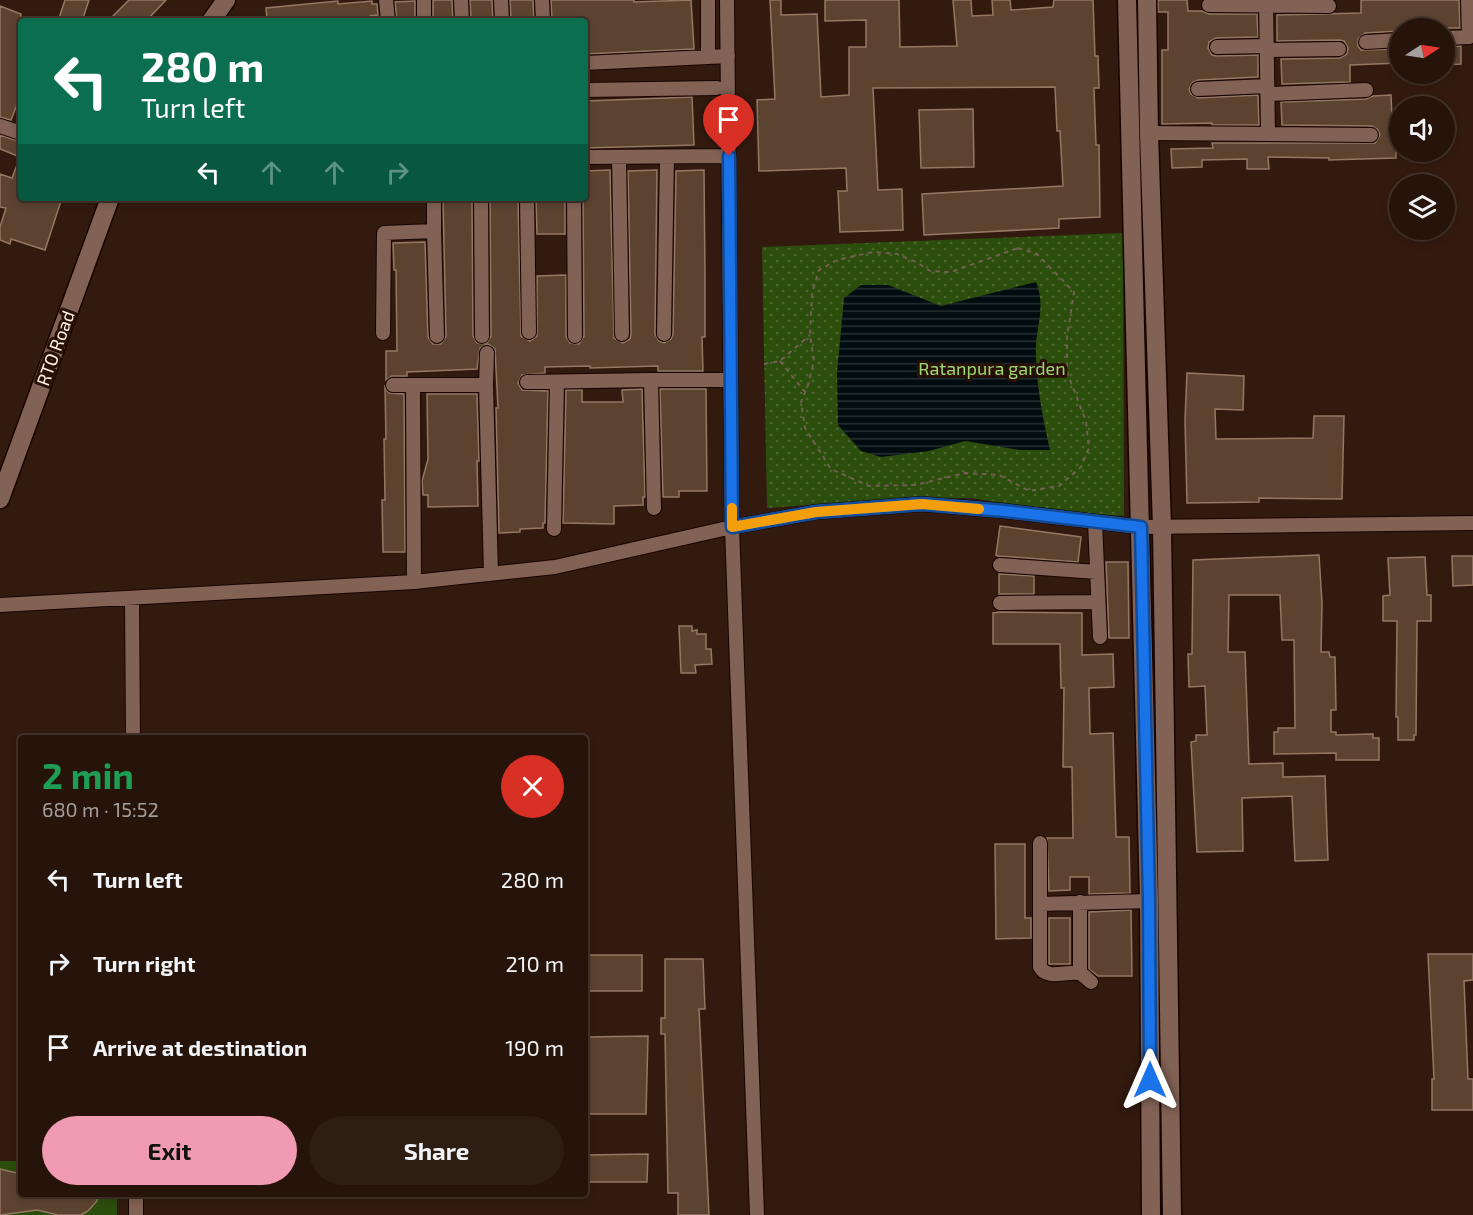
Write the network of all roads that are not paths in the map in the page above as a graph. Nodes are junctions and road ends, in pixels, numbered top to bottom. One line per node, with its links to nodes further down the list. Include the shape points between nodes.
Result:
1 (226, 0): 15 (street)
2 (386, 0): 16 (street)
3 (424, 0): 17 (street)
4 (461, 0): 18 (street)
5 (501, 0): 19 (street)
6 (542, 0): 20 (street)
7 (708, 0): 28 (street)
8 (727, 0): 27 (street)
9 (1127, 0): 70 (street)
10 (1147, 0): 37 (street)
11 (1468, 0): 21 (street, via 1469,37)
12 (1266, 3): 13 (street); 14 (street); 25 (street)
13 (1209, 6)
14 (1329, 6)
15 (214, 18)
16 (388, 18)
17 (424, 18)
18 (462, 18)
19 (501, 18)
20 (543, 18)
21 (1455, 38)
22 (1389, 41): 23 (street)
23 (1366, 42)
24 (1218, 47): 25 (street)
25 (1267, 48): 26 (street); 33 (street)
26 (1339, 48)
27 (728, 56): 28 (street); 40 (street)
28 (708, 57): 29 (street)
29 (588, 63)
30 (717, 88): 32 (street)
31 (1198, 89): 33 (street)
32 (588, 90)
33 (1267, 90): 34 (street); 38 (street)
34 (1366, 90)
35 (0, 126): 36 (street)
36 (18, 132)
37 (1149, 133): 38 (street); 71 (street)
38 (1268, 134): 39 (street)
39 (1371, 135)
40 (729, 156): 43 (street); 59 (street)
41 (588, 157): 42 (street)
42 (619, 157): 43 (street); 52 (street)
43 (666, 157): 53 (street)
44 (109, 201): 65 (street, RTO Road)
45 (434, 201): 49 (street)
46 (481, 201): 55 (street)
47 (527, 201): 50 (street)
48 (574, 201): 56 (street)
49 (434, 231): 51 (street, via 384,233); 54 (street)
50 (529, 332)
51 (383, 333)
52 (622, 333)
53 (664, 334)
54 (437, 336)
55 (482, 336)
56 (575, 336)
57 (487, 353): 64 (street)
58 (651, 380): 59 (street); 61 (street); 66 (street)
59 (731, 380): 69 (street)
60 (527, 382): 61 (street)
61 (557, 382): 72 (street)
62 (393, 385): 63 (street)
63 (413, 385): 64 (street); 76 (street)
64 (486, 385): 75 (street)
65 (0, 499)
66 (654, 508)
67 (1095, 522): 69 (street, via 922,504 816,512); 70 (street); 74 (street)
68 (1473, 523): 71 (street)
69 (732, 527): 75 (street, via 555,567); 89 (street)
70 (1141, 527): 71 (street); 84 (street)
71 (1162, 527): 91 (street)
72 (554, 529)
73 (1000, 564): 74 (street)
74 (1097, 572): 78 (street)
75 (491, 574): 76 (street)
76 (414, 582): 77 (street)
77 (132, 599): 80 (street); 82 (street)
78 (1098, 602): 79 (street); 81 (street)
79 (1000, 603)
80 (0, 605)
81 (1100, 637)
82 (133, 735)
83 (1040, 843): 86 (street)
84 (1149, 901): 85 (street); 90 (street)
85 (1080, 902): 86 (street); 86 (street, via 1085,978 1042,972)
86 (1040, 904)
87 (136, 1197): 88 (street)
88 (136, 1215)
89 (757, 1215)
90 (1151, 1215)
91 (1172, 1215)

